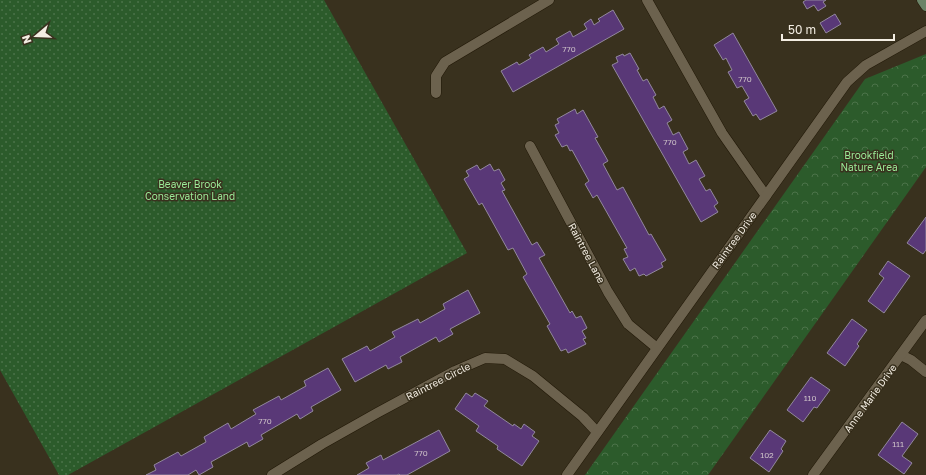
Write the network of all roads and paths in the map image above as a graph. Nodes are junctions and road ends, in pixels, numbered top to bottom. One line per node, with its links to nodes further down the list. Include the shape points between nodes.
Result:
1 (549, 0): 6 (street, via 445,62 436,76)
2 (647, 0): 8 (street, via 722,133)
3 (922, 0): 4 (main road)
4 (926, 6)
5 (926, 30): 8 (street, Raintree Drive, via 866,65 847,82)
6 (436, 92)
7 (530, 146): 10 (street, Raintree Lane, via 608,292 628,324)
8 (766, 196): 10 (street, Raintree Drive)
9 (926, 320): 11 (street, Anne Marie Drive)
10 (657, 348): 13 (street, Raintree Drive)
11 (901, 355): 12 (street); 16 (street, Anne Marie Drive)
12 (926, 372)
13 (597, 432): 14 (street, Raintree Circle, via 583,417 533,376 505,359 485,358 455,371 377,413); 15 (street, Raintree Drive)
14 (272, 475)
15 (567, 475)
16 (813, 475)

